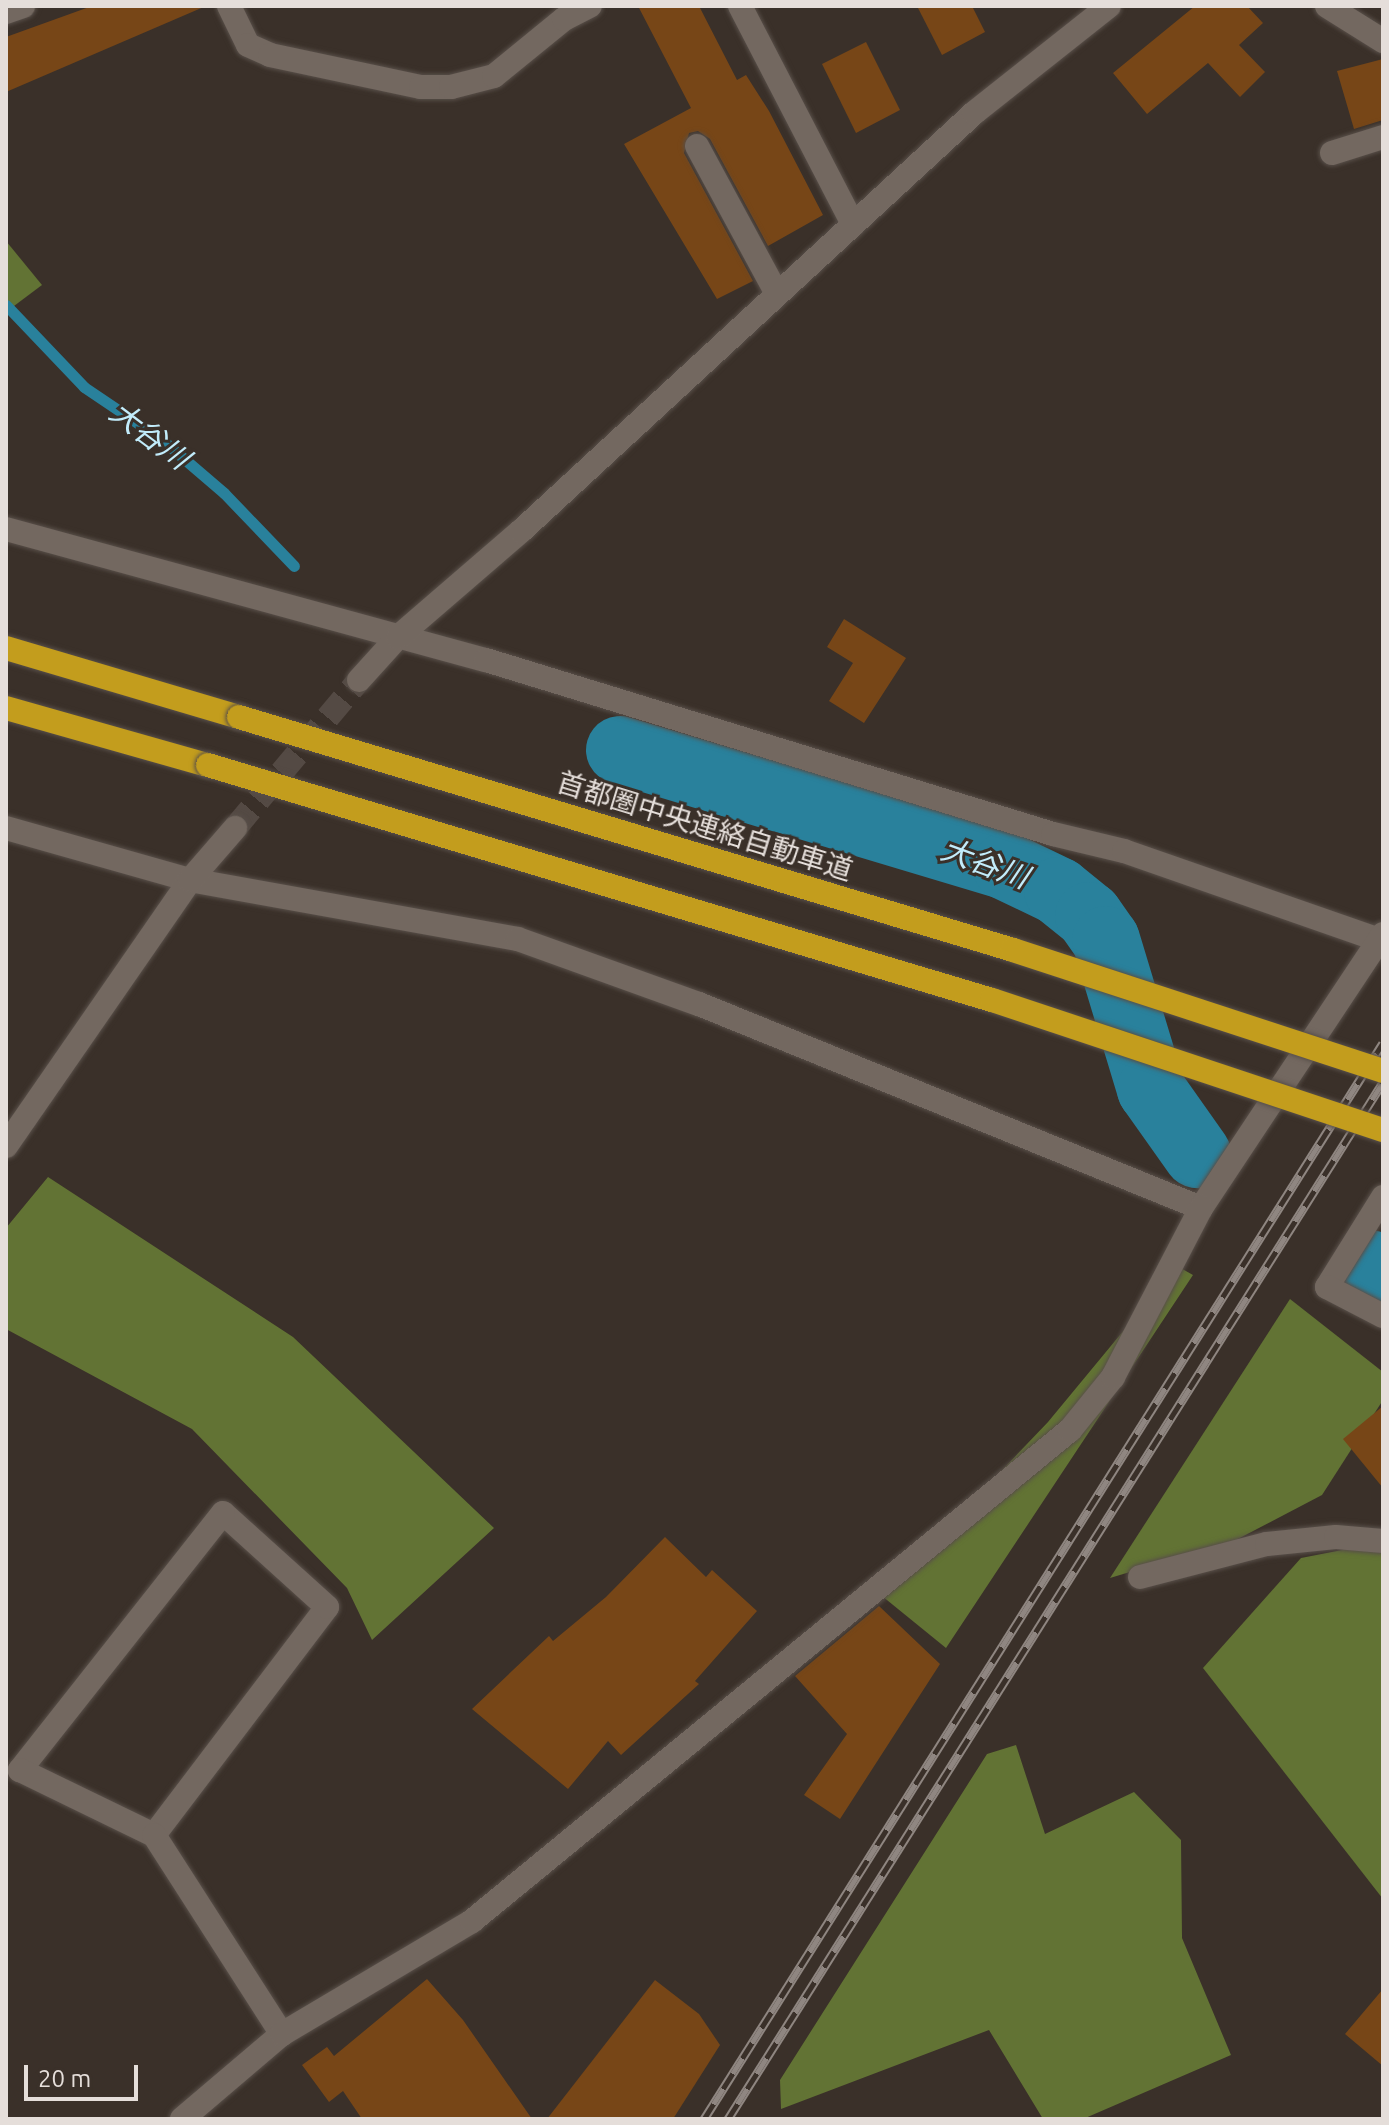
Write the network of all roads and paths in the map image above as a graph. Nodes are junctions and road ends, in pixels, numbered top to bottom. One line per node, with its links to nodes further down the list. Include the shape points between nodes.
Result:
1 (23, 6): 7 (street)
2 (229, 6): 3 (street, via 248,45 270,55 421,87 451,87 494,76 564,19)
3 (590, 6)
4 (740, 6): 12 (street)
5 (1109, 6): 12 (street, via 974,113)
6 (1327, 6): 8 (street)
7 (6, 12)
8 (1383, 41)
9 (1383, 137): 11 (street)
10 (697, 146): 13 (street)
11 (1332, 153)
12 (853, 224): 13 (street)
13 (777, 294): 15 (street)
14 (6, 529): 15 (street)
15 (398, 637): 17 (street); 22 (street, via 1124,851)
16 (6, 648): 23 (highway, 首都圏中央連絡自動車道, bridge, via 1013,950)
17 (359, 680)
18 (6, 708): 24 (highway, bridge, via 992,1000)
19 (6, 828): 21 (street)
20 (235, 828): 21 (street)
21 (190, 880): 25 (street); 27 (street, via 518,939 699,1004)
22 (1381, 937): 27 (street)
23 (1383, 1071)
24 (1383, 1130)
25 (6, 1146)
26 (1383, 1197): 28 (street, via 1327,1287)
27 (1201, 1208): 33 (street, via 1113,1377 1070,1430 472,1921)
28 (1383, 1316)
29 (1383, 1541): 30 (street, via 1336,1537 1267,1544)
30 (1140, 1577)
31 (13, 1768): 32 (street); 32 (street, via 223,1513 327,1607)
32 (154, 1835): 33 (street)
33 (282, 2034): 34 (street)
34 (182, 2119)

